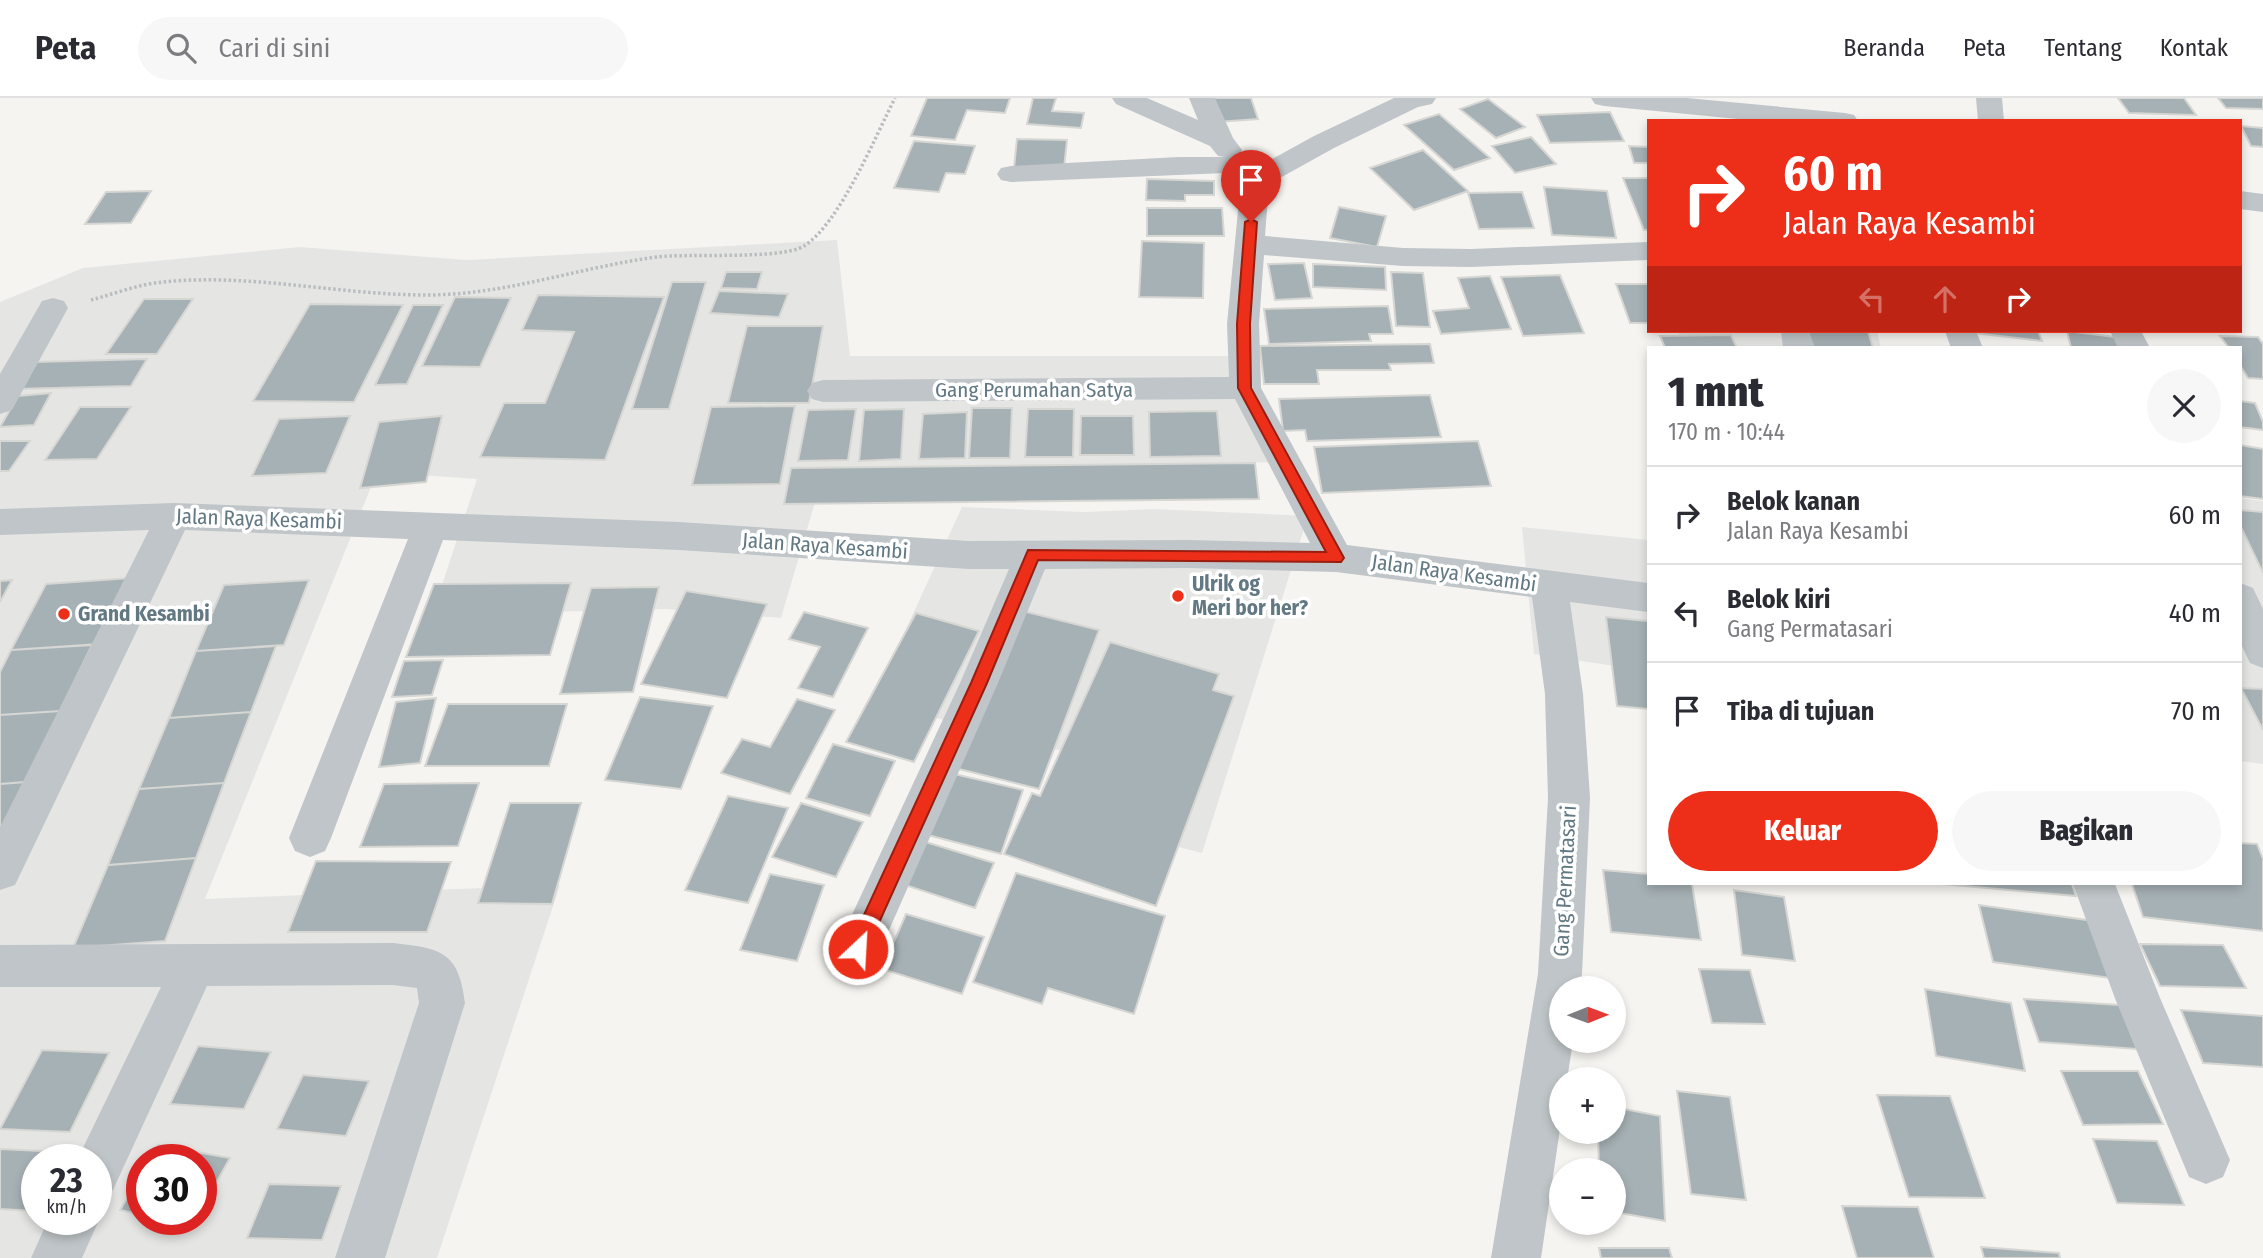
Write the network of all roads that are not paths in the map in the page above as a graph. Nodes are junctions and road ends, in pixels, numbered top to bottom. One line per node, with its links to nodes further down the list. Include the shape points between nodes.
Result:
1 (1125, 98): 9 (street)
2 (1202, 98): 9 (street)
3 (1605, 98): 6 (street)
4 (1989, 98): 8 (street)
5 (1415, 99): 10 (street)
6 (1734, 104): 7 (street)
7 (1832, 119)
8 (1991, 119)
9 (1220, 140): 10 (street)
10 (1247, 173): 11 (street, via 1179,165); 14 (street)
11 (1011, 174)
12 (2242, 200): 13 (street)
13 (2263, 203)
14 (1249, 244): 15 (street, via 1403,257); 17 (street, via 1243,324)
15 (1647, 251)
16 (53, 308): 19 (street)
17 (1245, 388): 18 (street, Gang Perumahan Satya); 24 (street)
18 (823, 391)
19 (0, 402)
20 (174, 516): 21 (street, Jalan Raya Kesambi); 22 (street, Jalan Raya Kesambi); 32 (street)
21 (0, 522)
22 (431, 525): 23 (street, Jalan Raya Kesambi, via 969,555); 31 (street)
23 (1033, 554): 24 (street, Jalan Raya Kesambi); 34 (street)
24 (1336, 558): 25 (street, Jalan Raya Kesambi)
25 (1549, 586): 26 (street, Jalan Raya Kesambi); 42 (street, Gang Permatasari, via 1564,694 1568,825 1560,974)
26 (1647, 597)
27 (2242, 603): 28 (street)
28 (2263, 652)
29 (2242, 660): 30 (street)
30 (2263, 662)
31 (310, 838)
32 (0, 871)
33 (2094, 885): 38 (street)
34 (858, 949)
35 (0, 965): 36 (street)
36 (194, 966): 37 (street); 41 (street, via 393,964 428,968 440,981 442,1003)
37 (110, 1144)
38 (2206, 1160)
39 (67, 1235): 40 (street)
40 (56, 1258)
41 (360, 1258)
42 (1516, 1258)

